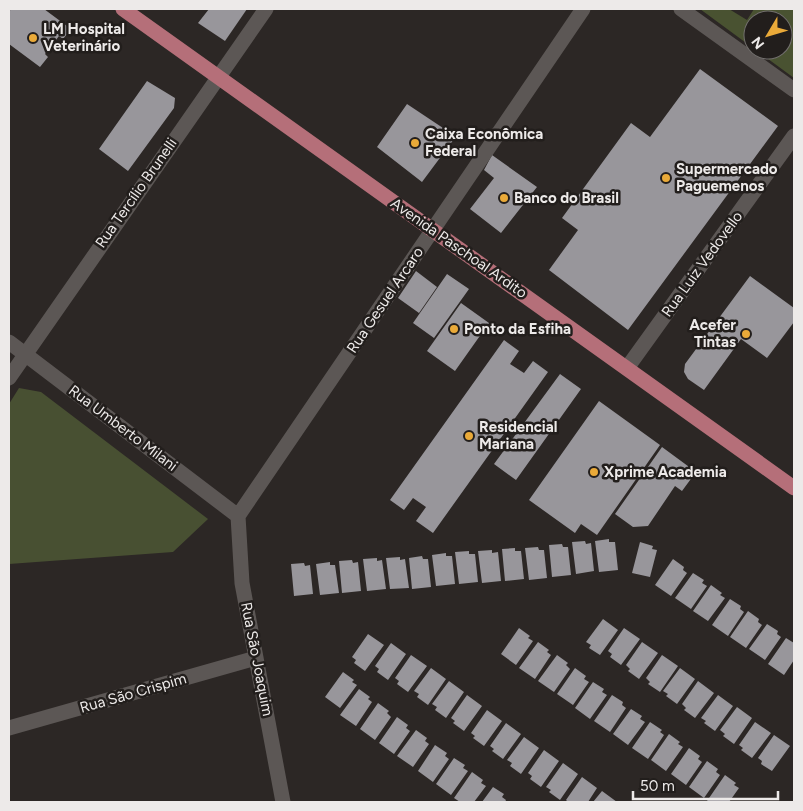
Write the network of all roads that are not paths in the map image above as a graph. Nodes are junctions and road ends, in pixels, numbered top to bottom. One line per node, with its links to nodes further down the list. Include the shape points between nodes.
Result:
1 (123, 9): 5 (main road, Avenida Paschoal Ardito)
2 (266, 9): 5 (street, Rua Tercílio Brunelli)
3 (583, 9): 8 (street, Rua Gesuel Arcaro)
4 (681, 9): 6 (street)
5 (216, 77): 8 (main road, Avenida Paschoal Ardito); 10 (street, Rua Tercílio Brunelli)
6 (794, 90)
7 (794, 136): 11 (street, Rua Luiz Vedovello)
8 (433, 230): 11 (main road, Avenida Paschoal Ardito); 14 (street, Rua Gesuel Arcaro)
9 (9, 342): 10 (street, Rua Umberto Milani)
10 (25, 354): 12 (street, Rua Tercílio Brunelli); 14 (street, Rua Umberto Milani)
11 (627, 368): 13 (main road, Avenida Paschoal Ardito)
12 (9, 378)
13 (794, 488)
14 (238, 516): 15 (street, Rua São Joaquim, via 242,583)
15 (256, 658): 16 (street, Rua São Crispim); 17 (street, Rua São Joaquim)
16 (9, 728)
17 (284, 802)

